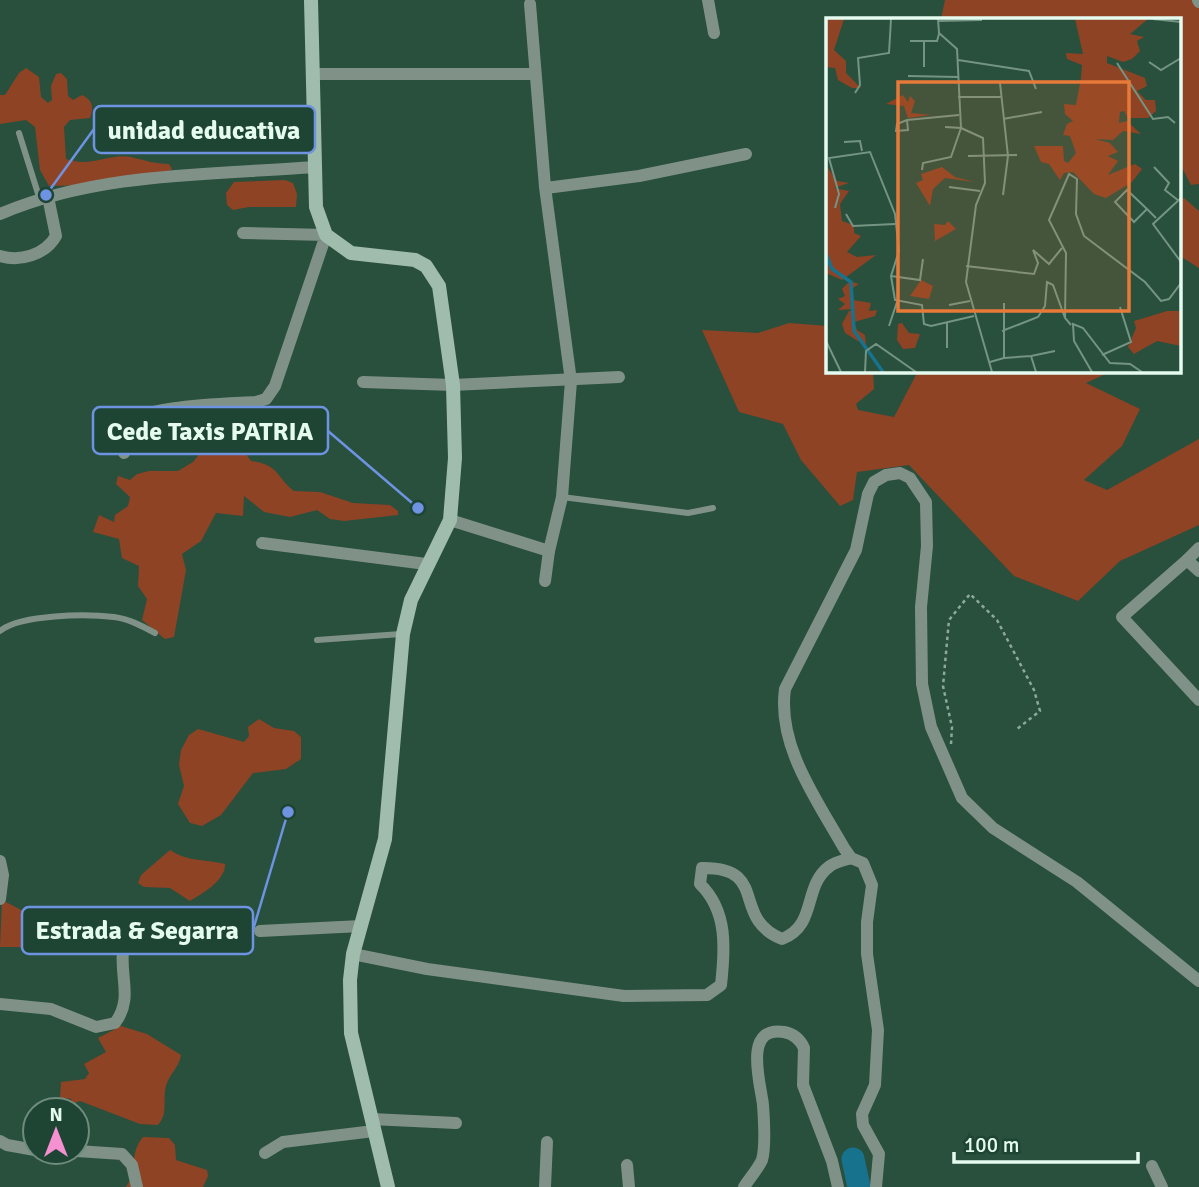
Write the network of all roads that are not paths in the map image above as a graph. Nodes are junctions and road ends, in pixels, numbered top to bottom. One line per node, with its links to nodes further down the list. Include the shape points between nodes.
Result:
1 (311, 0): 5 (street)
2 (708, 0): 4 (street)
3 (530, 4): 6 (street)
4 (713, 33)
5 (312, 74): 6 (street); 9 (street)
6 (535, 74): 10 (street)
7 (19, 133): 11 (lane)
8 (746, 154): 10 (street, via 639,176)
9 (314, 167): 11 (street, via 131,180); 14 (street, via 316,207)
10 (545, 188): 17 (street)
11 (44, 198): 12 (street); 15 (street, via 56,236 51,244 29,256)
12 (0, 214)
13 (243, 233): 14 (street)
14 (326, 235): 19 (street, via 351,253 415,260 426,266 439,286); 20 (street, via 289,349 265,399 166,409 130,420 118,436)
15 (0, 256)
16 (619, 377): 17 (street)
17 (571, 381): 19 (street); 21 (street)
18 (363, 382): 19 (street)
19 (453, 384): 23 (street, via 455,458)
20 (124, 453)
21 (562, 497): 22 (lane, via 688,513); 26 (street)
22 (713, 508)
23 (450, 520): 26 (street); 28 (street)
24 (262, 543): 28 (street)
25 (1199, 548): 27 (street)
26 (549, 551): 30 (street)
27 (1187, 560): 29 (street); 35 (street, via 1122,617)
28 (426, 564): 33 (street)
29 (1199, 571)
30 (545, 581)
31 (0, 631): 32 (lane, via 21,621 114,617)
32 (155, 633)
33 (403, 634): 34 (lane); 40 (street, via 385,839)
34 (317, 640)
35 (1199, 701)
36 (851, 858): 42 (street, via 830,866 816,882 807,918 782,939 759,925 751,912 750,894 735,874 702,868 700,884 713,901 725,933 721,985 707,995 624,996); 43 (street, via 794,756 782,712 785,689 856,550 868,494 874,482 886,474 900,473 910,478 926,502 922,684 931,727 962,798 992,828 1077,882); 60 (street, via 863,863 872,886 867,954 878,1030 875,1085 862,1114 879,1154)
37 (0, 861): 38 (street)
38 (0, 898)
39 (131, 917): 44 (street, via 123,950 127,995 124,1012 115,1023 96,1027 51,1009)
40 (361, 926): 41 (street); 42 (street)
41 (260, 931)
42 (353, 954): 46 (street, via 351,1034)
43 (1199, 981)
44 (0, 1004)
45 (456, 1124): 46 (street)
46 (372, 1125): 51 (street, via 283,1142); 55 (street)
47 (0, 1141): 49 (street)
48 (547, 1142): 56 (street)
49 (21, 1148)
50 (91, 1152): 54 (street, via 122,1154 132,1165)
51 (265, 1153)
52 (627, 1165): 57 (street)
53 (1152, 1166): 61 (street)
54 (137, 1187)
55 (388, 1187)
56 (545, 1187)
57 (629, 1187)
58 (744, 1187): 59 (street, via 762,1159 763,1106 756,1053 765,1038 781,1031 793,1034 804,1048 803,1084)
59 (838, 1187)
60 (876, 1187)
61 (1162, 1187)

